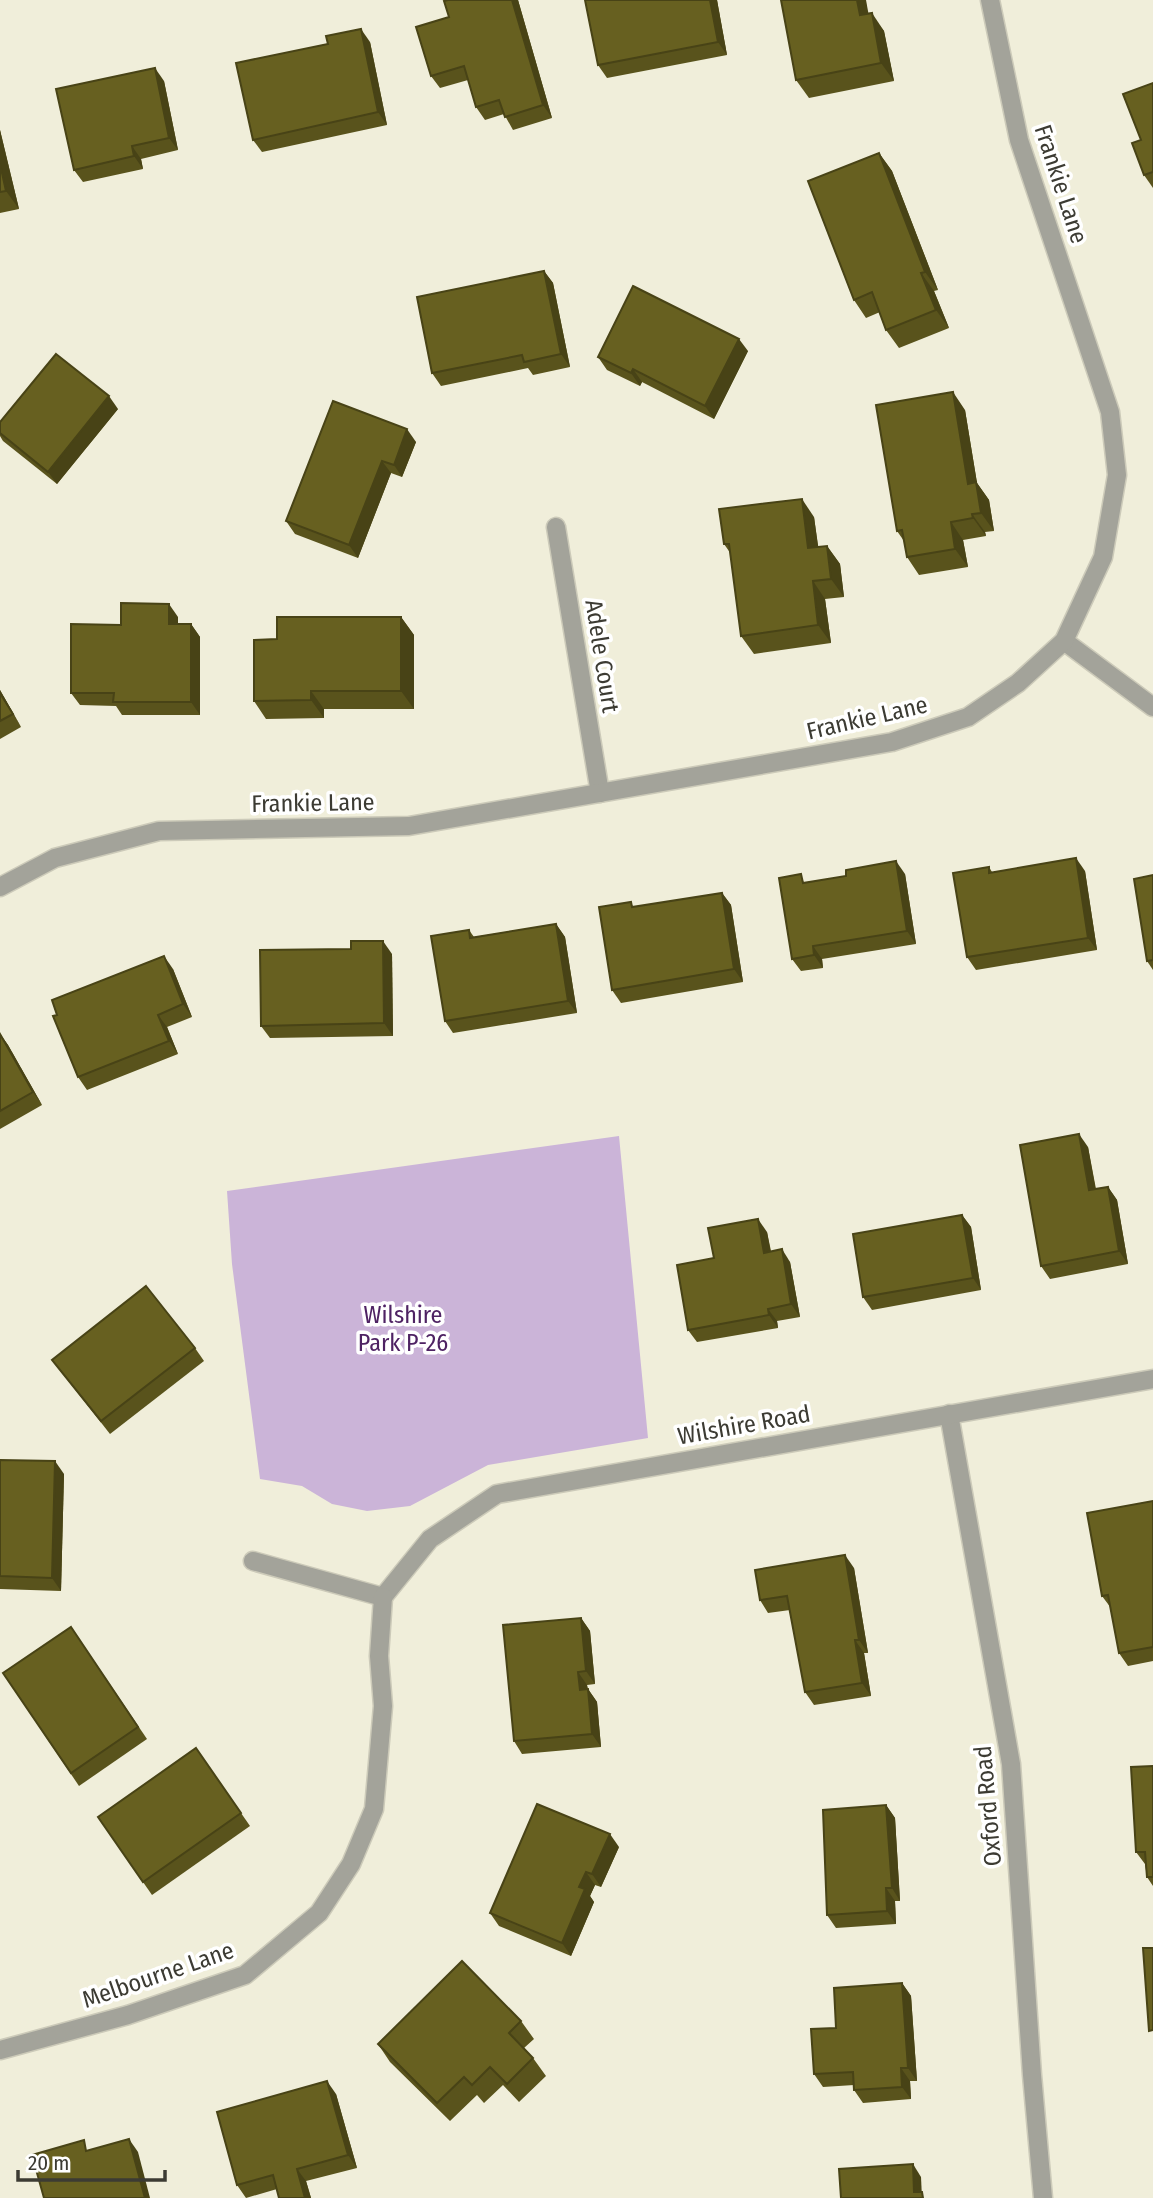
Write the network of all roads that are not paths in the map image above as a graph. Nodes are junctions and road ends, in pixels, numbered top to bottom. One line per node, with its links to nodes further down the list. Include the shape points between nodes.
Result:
1 (990, 0): 3 (street, Frankie Lane, via 1019,140 1110,412 1117,475 1103,557)
2 (556, 527): 5 (street, Adele Court)
3 (1064, 641): 4 (street); 5 (street, Frankie Lane, via 1018,683 968,717 892,742)
4 (1153, 708)
5 (600, 793): 6 (street, Frankie Lane, via 409,826 159,831 55,858)
6 (0, 887)
7 (1153, 1379): 8 (street, Wilshire Road)
8 (949, 1414): 10 (street, Wilshire Road, via 497,1494 430,1539); 12 (street, Oxford Road, via 1011,1764)
9 (253, 1561): 10 (street)
10 (383, 1597): 11 (street, Melbourne Lane, via 379,1656 383,1706 374,1808 351,1864 320,1913 245,1975 128,2015)
11 (0, 2050)
12 (1043, 2198)

